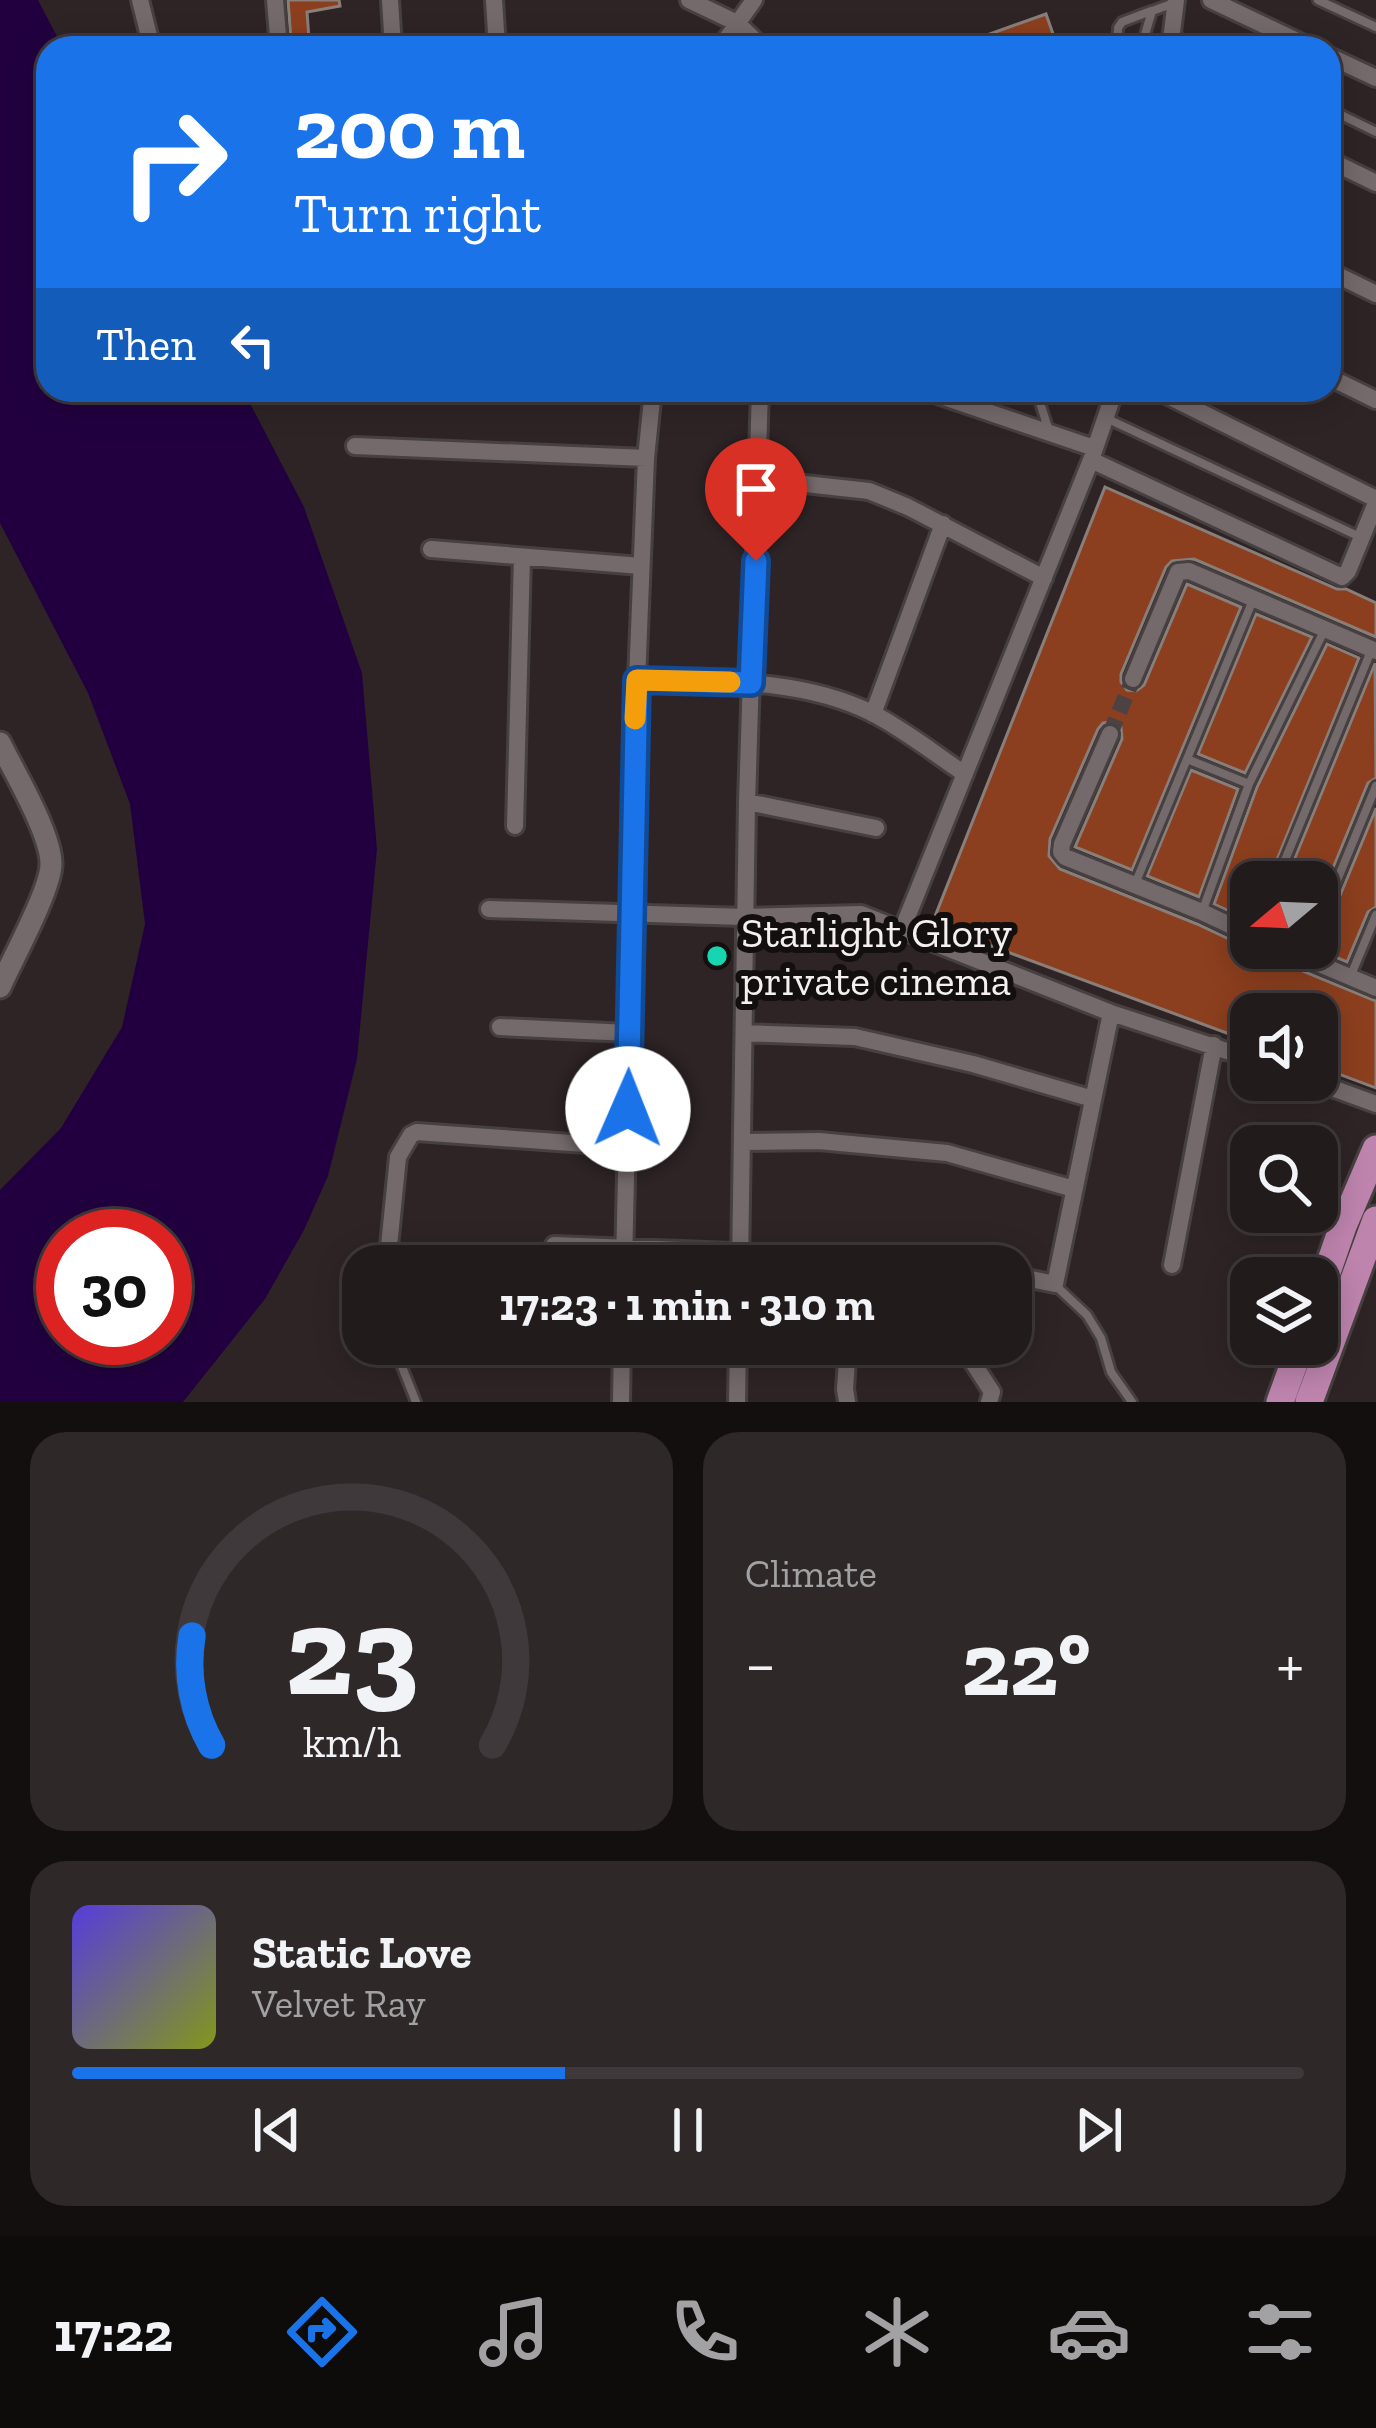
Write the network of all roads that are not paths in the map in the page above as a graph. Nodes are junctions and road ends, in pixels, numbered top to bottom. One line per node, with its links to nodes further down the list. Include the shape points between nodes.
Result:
1 (140, 0): 13 (street)
2 (275, 0): 14 (street)
3 (390, 0): 15 (street)
4 (494, 0): 16 (street)
5 (689, 0): 11 (street)
6 (754, 0): 11 (street)
7 (1211, 0): 22 (street)
8 (1318, 0): 12 (lane)
9 (1176, 2): 10 (lane); 21 (street)
10 (1152, 11): 19 (lane, via 1122,22); 20 (lane)
11 (737, 23): 17 (street); 18 (street)
12 (1376, 27)
13 (149, 36)
14 (278, 36)
15 (392, 36)
16 (496, 36)
17 (728, 36)
18 (751, 36)
19 (1118, 36)
20 (1145, 36)
21 (1172, 36)
22 (1287, 36)
23 (1341, 62): 24 (street)
24 (1376, 78)
25 (1341, 115): 26 (lane)
26 (1376, 132)
27 (1341, 166): 28 (street)
28 (1376, 183)
29 (1341, 277): 30 (street)
30 (1376, 294)
31 (1341, 383): 32 (street)
32 (1376, 400)
33 (652, 402): 43 (street)
34 (760, 402): 44 (street)
35 (959, 402): 40 (street)
36 (1040, 402): 40 (lane)
37 (1110, 402): 39 (street)
38 (1180, 402): 45 (street)
39 (1105, 418): 42 (street); 47 (lane)
40 (1050, 432): 42 (street)
41 (355, 446): 43 (street)
42 (1093, 454): 47 (street, via 1335,575 1348,572); 51 (street)
43 (646, 458): 50 (street)
44 (759, 479): 46 (street, via 869,491); 57 (street)
45 (1376, 501): 47 (street)
46 (943, 524): 51 (street); 58 (street)
47 (1362, 538)
48 (431, 550): 49 (street)
49 (522, 557): 50 (street); 66 (street)
50 (641, 566): 55 (street)
51 (1044, 578): 62 (street)
52 (1254, 599): 53 (street); 56 (street, via 1178,572); 61 (lane)
53 (1324, 629): 54 (street); 63 (lane)
54 (1374, 650): 68 (lane)
55 (637, 680): 57 (street); 73 (street)
56 (1132, 680)
57 (751, 683): 58 (street, via 816,691); 65 (street)
58 (873, 714): 62 (street)
59 (1110, 734): 70 (street, via 1061,852)
60 (0, 743): 80 (street, via 51,865)
61 (1187, 759): 63 (lane); 70 (lane)
62 (965, 774): 77 (street)
63 (1249, 784): 72 (lane)
64 (1376, 786): 69 (lane)
65 (747, 802): 67 (street); 75 (street)
66 (515, 826)
67 (876, 828)
68 (1285, 861)
69 (1338, 877)
70 (1135, 886): 72 (street)
71 (489, 909): 73 (street)
72 (1202, 911): 76 (street)
73 (630, 914): 75 (street); 84 (street)
74 (1376, 915): 79 (lane)
75 (744, 917): 77 (street, via 861,914); 85 (street)
76 (1230, 925)
77 (902, 930): 82 (street)
78 (1336, 969): 79 (street)
79 (1350, 977): 81 (street)
80 (0, 987)
81 (1376, 988)
82 (1112, 1013): 86 (street); 89 (street)
83 (500, 1027): 84 (street)
84 (629, 1033): 92 (street)
85 (744, 1033): 89 (street, via 855,1037); 91 (street)
86 (1214, 1046): 87 (street); 100 (street)
87 (1230, 1052)
88 (1338, 1090): 90 (street)
89 (1094, 1099): 94 (street)
90 (1376, 1103)
91 (742, 1142): 94 (street, via 947,1153); 98 (street)
92 (627, 1147): 96 (street, via 417,1132 398,1157); 97 (street)
93 (1376, 1149): 99 (main road)
94 (1074, 1189): 102 (street)
95 (1376, 1220): 116 (main road)
96 (389, 1245)
97 (624, 1245)
98 (740, 1245)
99 (1332, 1257)
100 (1172, 1265)
101 (1032, 1279): 102 (street)
102 (1054, 1284): 114 (lane, via 1087,1315)
103 (401, 1365): 109 (lane)
104 (622, 1365): 110 (street)
105 (738, 1365): 111 (street)
106 (846, 1365): 112 (street)
107 (974, 1365): 113 (street, via 992,1392)
108 (1293, 1365): 115 (main road)
109 (416, 1402)
110 (621, 1402)
111 (737, 1402)
112 (847, 1402)
113 (989, 1402)
114 (1132, 1402)
115 (1280, 1402)
116 (1309, 1402)

